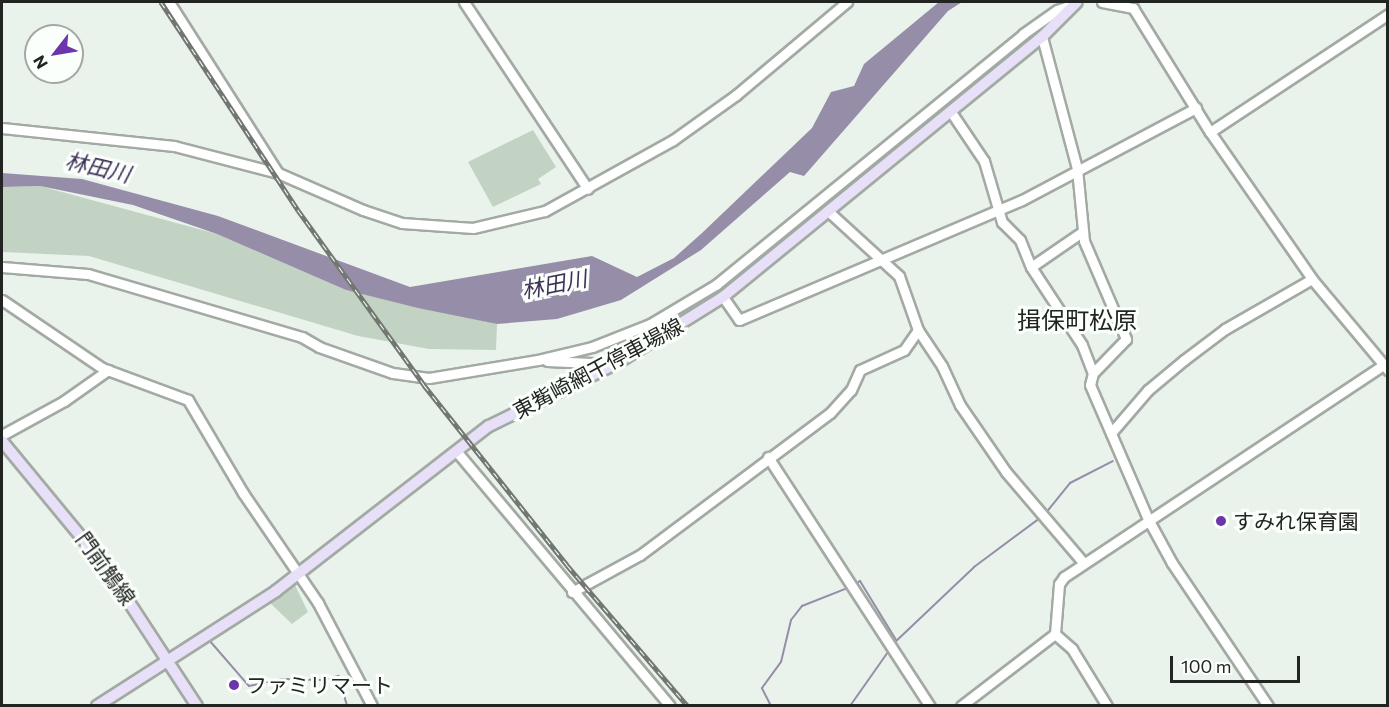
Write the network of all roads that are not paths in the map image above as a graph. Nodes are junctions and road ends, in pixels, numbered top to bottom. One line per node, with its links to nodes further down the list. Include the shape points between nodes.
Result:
1 (169, 2): 13 (street)
2 (464, 2): 14 (street)
3 (848, 2): 14 (street, via 728,101 673,140)
4 (1077, 2): 7 (main road, 東觜崎網干停車場線); 25 (street, via 1057,10 1023,34 717,284 650,324 592,347)
5 (1102, 2): 8 (street, via 1133,8)
6 (1388, 14): 11 (street)
7 (1042, 38): 9 (main road, 東觜崎網干停車場線); 12 (street)
8 (1196, 108): 11 (street); 12 (street)
9 (951, 112): 15 (street, via 984,161); 16 (main road, 東觜崎網干停車場線)
10 (2, 129): 13 (street, via 174,146)
11 (1210, 132): 21 (street)
12 (1077, 169): 15 (street); 17 (street, via 1083,197)
13 (278, 173): 14 (street, via 402,223 445,228 508,222)
14 (588, 189)
15 (997, 211): 18 (street); 20 (street, via 1020,240)
16 (829, 212): 18 (street); 22 (main road, 東觜崎網干停車場線)
17 (1082, 232): 20 (street); 29 (street, via 1126,339)
18 (884, 262): 22 (street, via 739,320); 24 (street, via 899,276)
19 (2, 267): 25 (street, via 88,274 302,337 319,347 393,373 429,378)
20 (1031, 267): 29 (street, via 1082,345)
21 (1312, 279): 27 (street); 30 (street, via 1225,329 1184,360 1148,390)
22 (723, 297): 26 (main road, 東觜崎網干停車場線)
23 (2, 300): 28 (street)
24 (918, 330): 34 (street, via 904,350 860,370 850,390 830,413); 36 (street, via 942,366 960,405 1006,472)
25 (538, 360): 26 (street)
26 (616, 363): 33 (main road, 東觜崎網干停車場線, via 489,426)
27 (1384, 368): 35 (street)
28 (108, 370): 31 (street, via 64,401); 37 (street, via 188,400 243,493)
29 (1093, 373): 30 (street, via 1090,385)
30 (1110, 433): 35 (street)
31 (2, 435)
32 (2, 441): 40 (main road, 門前鵤線, via 80,532)
33 (457, 452): 37 (main road, 東觜崎網干停車場線); 38 (street)
34 (768, 457): 38 (street, via 640,555); 45 (street)
35 (1148, 519): 36 (street); 48 (street, via 1172,563)
36 (1083, 562): 39 (street, via 1059,584)
37 (299, 574): 40 (main road, 東觜崎網干停車場線); 43 (street)
38 (572, 592): 44 (street)
39 (1055, 634): 46 (street); 47 (street, via 1072,649)
40 (168, 659): 41 (main road, 東觜崎網干停車場線); 42 (main road, 門前鵤線)
41 (97, 705)
42 (197, 705)
43 (372, 705)
44 (670, 705)
45 (930, 705)
46 (961, 705)
47 (1107, 705)
48 (1268, 705)

